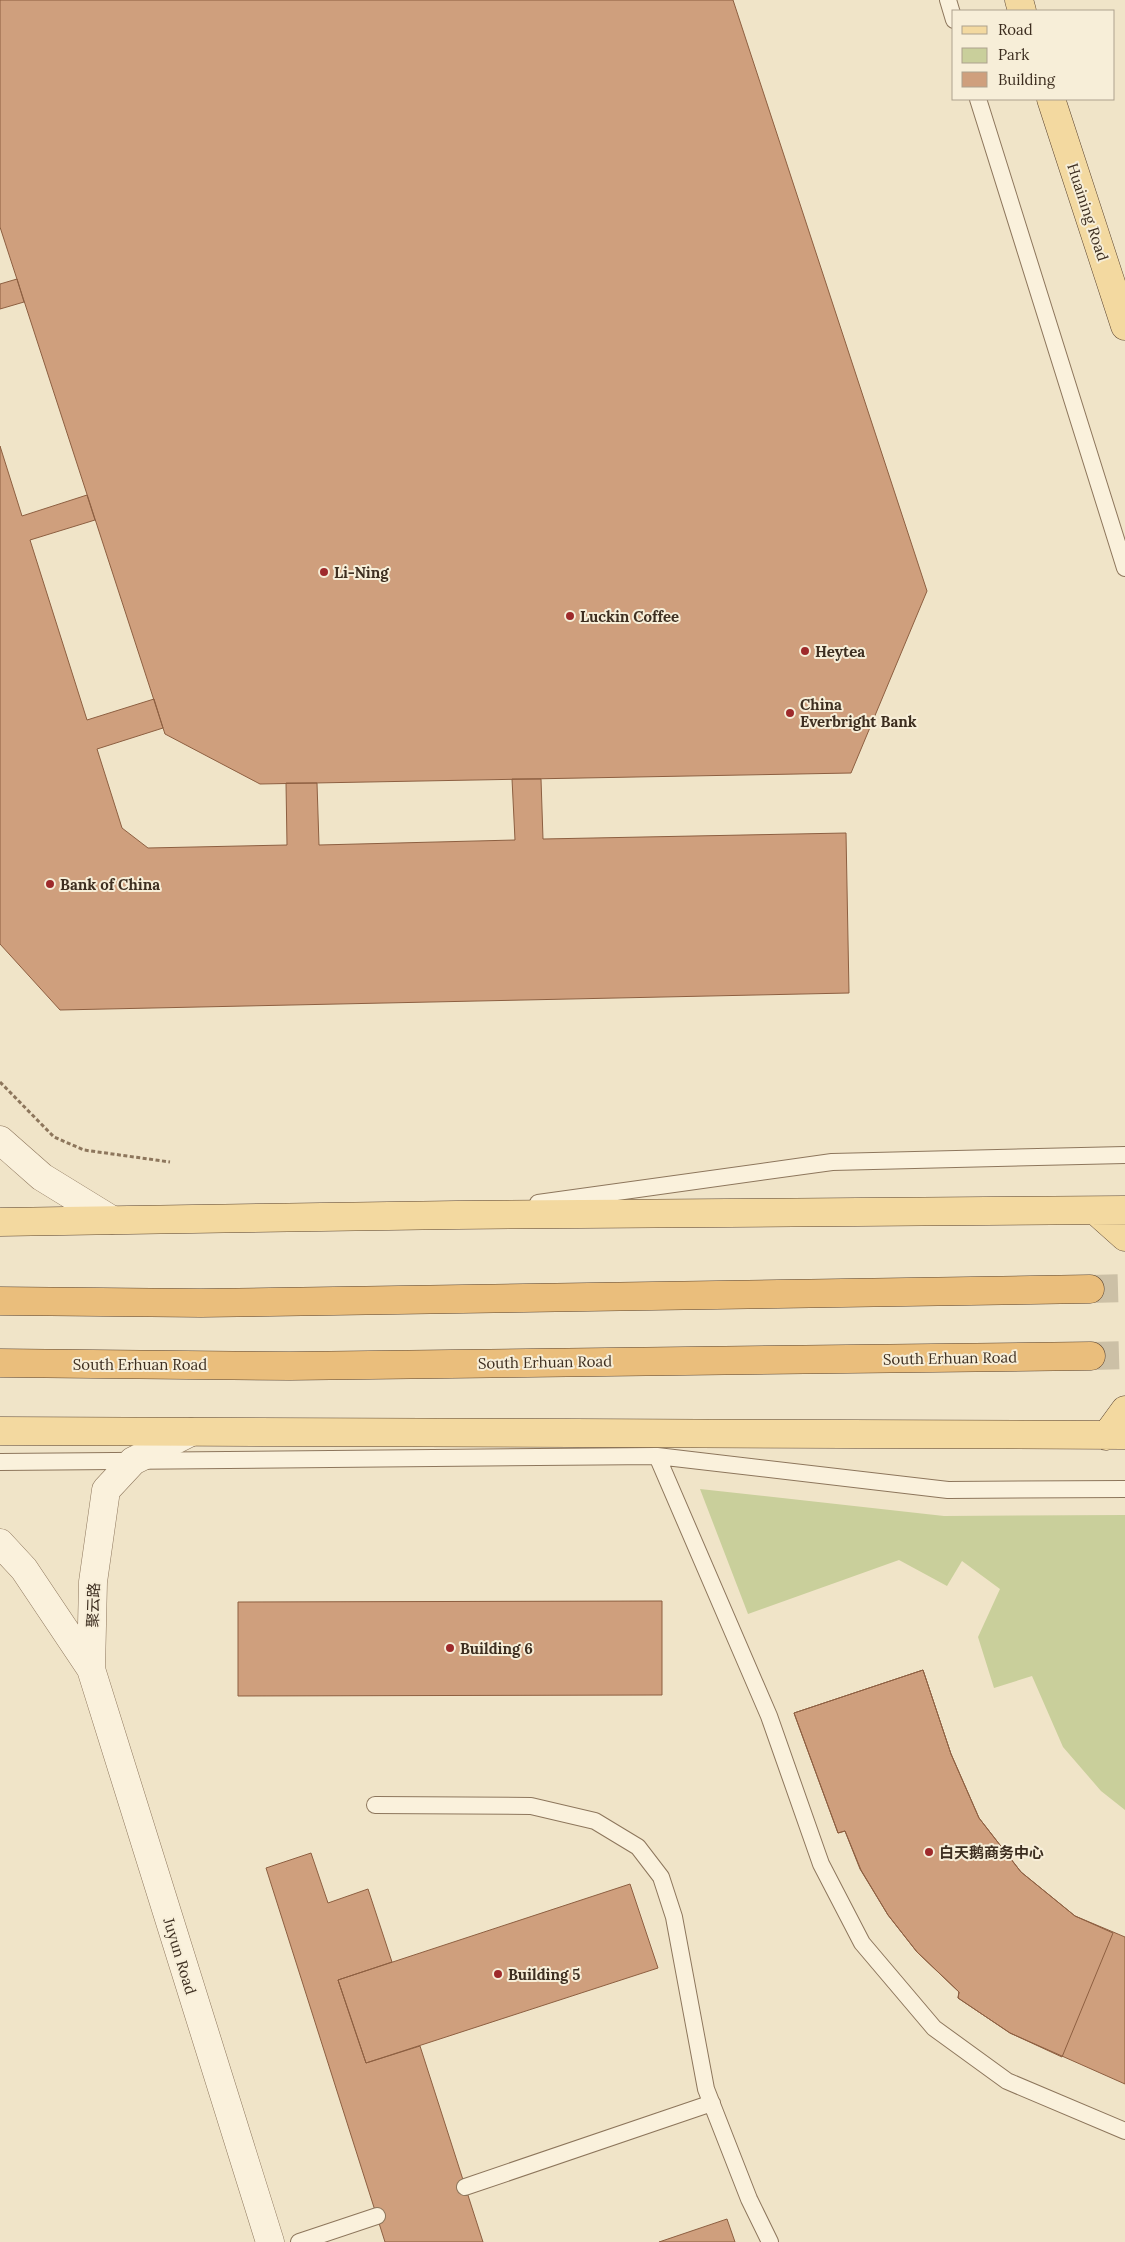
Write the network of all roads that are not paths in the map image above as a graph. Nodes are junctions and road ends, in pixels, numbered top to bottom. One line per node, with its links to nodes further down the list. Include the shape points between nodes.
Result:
1 (948, 0): 2 (lane)
2 (952, 13)
3 (978, 100): 6 (lane)
4 (1051, 100): 5 (main road, Huaining Road)
5 (1125, 326)
6 (1125, 568)
7 (0, 1140): 12 (street, via 42,1177)
8 (1125, 1155): 11 (lane, via 832,1162)
9 (1125, 1210): 10 (main road)
10 (1097, 1212): 11 (main road); 14 (main road)
11 (456, 1215): 12 (main road)
12 (112, 1220): 13 (main road)
13 (0, 1222)
14 (1125, 1237)
15 (1090, 1289): 16 (highway, via 201,1303)
16 (0, 1301)
17 (1091, 1356): 18 (highway, South Erhuan Road, via 290,1366)
18 (0, 1363)
19 (1125, 1410): 22 (main road)
20 (0, 1431): 21 (main road)
21 (191, 1432): 22 (main road); 24 (street, 聚云路)
22 (1116, 1436)
23 (657, 1456): 24 (lane); 26 (lane, via 948,1490); 31 (lane, via 769,1716 821,1864 862,1943 934,2028 1007,2081)
24 (133, 1461): 25 (lane); 28 (street, 聚云路, via 106,1490 93,1582)
25 (0, 1462)
26 (1125, 1489)
27 (0, 1543): 28 (street, 聚云路, via 24,1570)
28 (91, 1669): 34 (street, Juyun Road)
29 (375, 1805): 30 (lane, via 531,1806 595,1821 638,1848 661,1877 674,1917 706,2089)
30 (712, 2103): 32 (lane); 36 (lane, via 749,2199)
31 (1125, 2131)
32 (465, 2187)
33 (377, 2216): 35 (lane)
34 (270, 2242)
35 (298, 2242)
36 (770, 2242)

